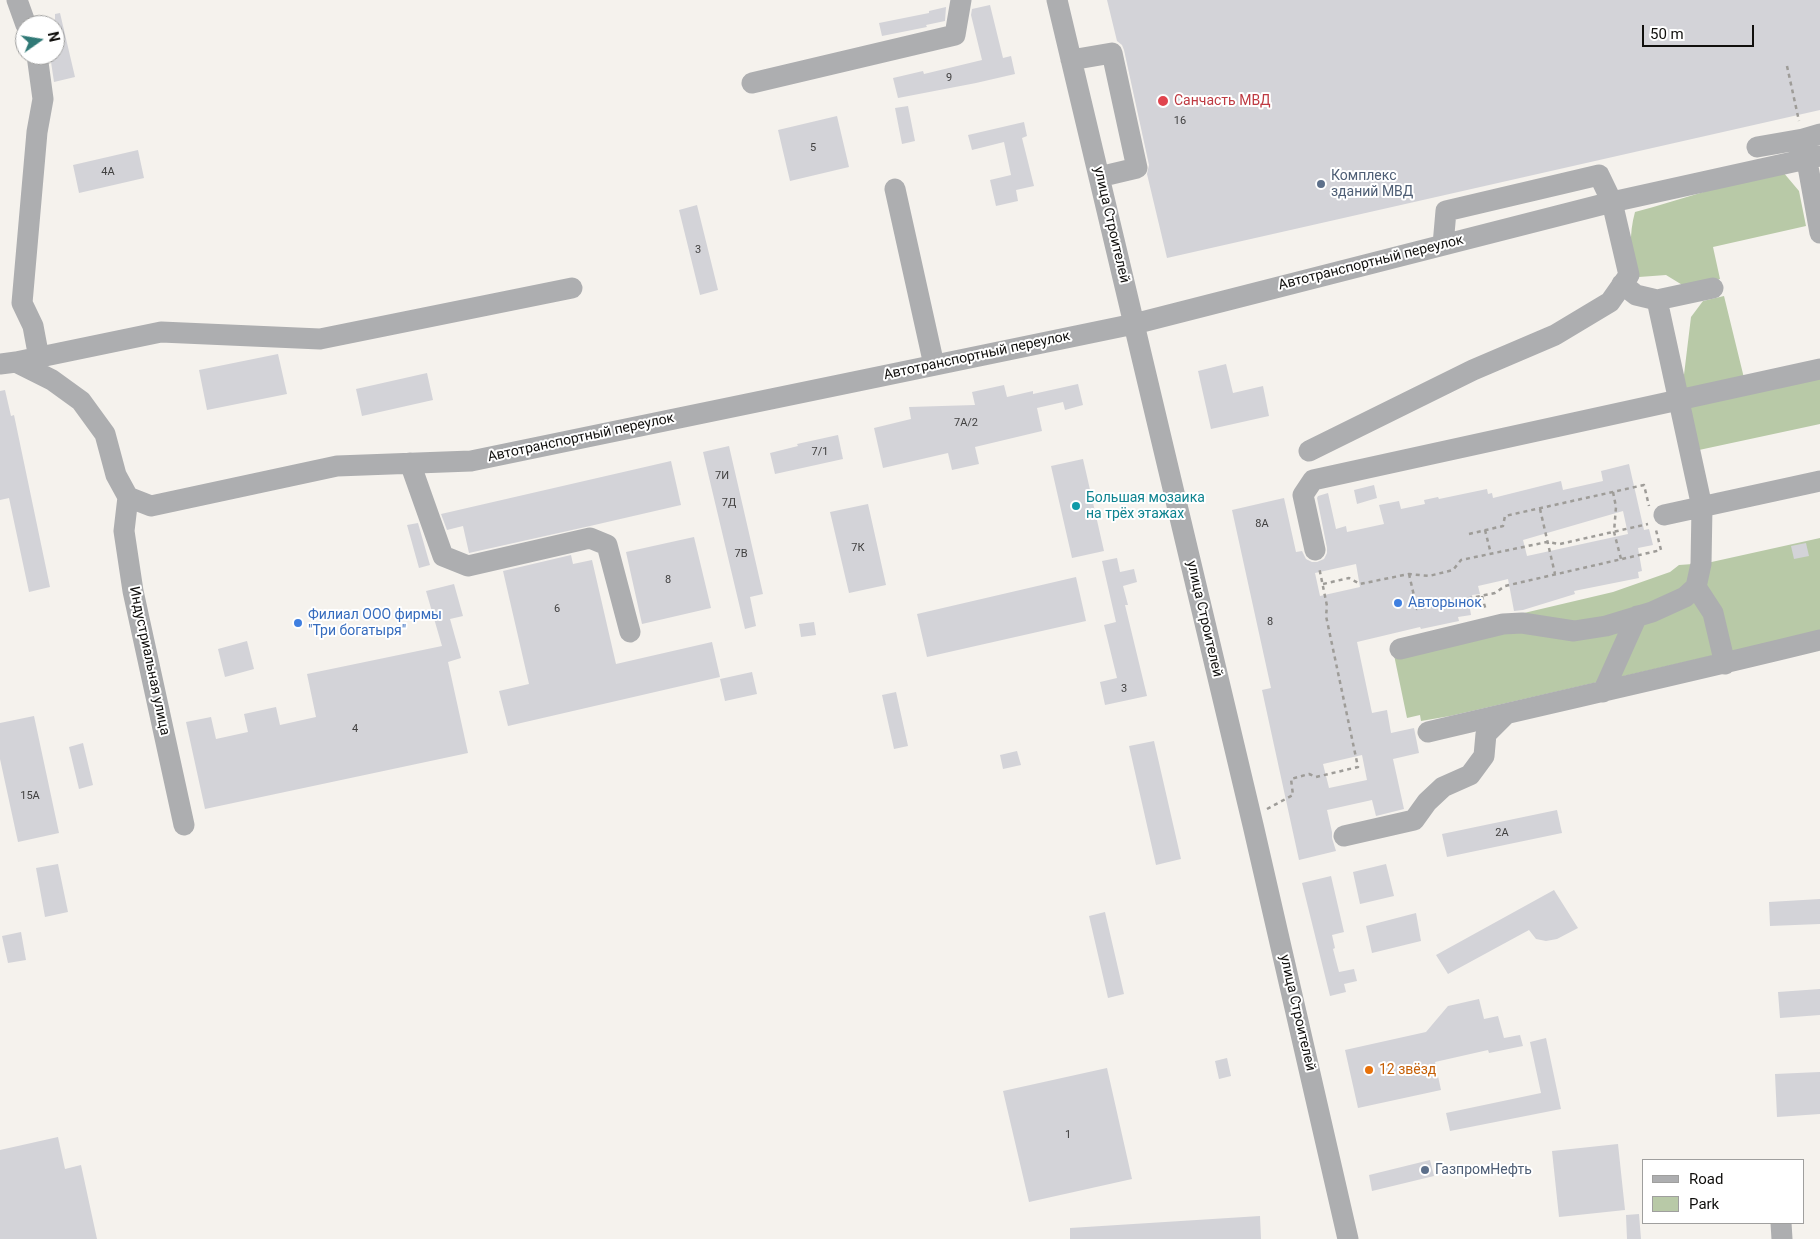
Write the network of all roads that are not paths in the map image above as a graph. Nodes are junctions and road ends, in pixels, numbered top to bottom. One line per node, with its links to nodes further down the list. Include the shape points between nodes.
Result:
1 (17, 0): 4 (street)
2 (961, 0): 7 (street, via 955,34)
3 (1057, 0): 5 (street, улица Строителей)
4 (22, 15)
5 (1072, 60): 10 (street, улица Строителей); 10 (street, via 1112,53 1137,168)
6 (38, 65): 20 (street, via 43,99 37,132 22,304 33,326)
7 (752, 84)
8 (1757, 147): 9 (street)
9 (1812, 147): 12 (street, Автотранспортный переулок); 13 (street)
10 (1099, 177): 19 (street, улица Строителей)
11 (895, 189): 22 (street)
12 (1612, 202): 14 (street, Автотранспортный переулок); 14 (street, via 1599,175 1446,211); 15 (street, via 1629,275)
13 (1820, 233)
14 (1443, 245): 19 (street, Автотранспортный переулок)
15 (1622, 284): 18 (street, via 1636,295); 25 (street, via 1610,302 1556,335 1473,370)
16 (572, 288): 20 (street, via 320,338 161,332)
17 (1712, 288): 18 (street)
18 (1657, 300): 24 (street)
19 (1134, 324): 22 (street, Автотранспортный переулок); 44 (street, улица Строителей, via 1254,825)
20 (39, 358): 21 (street)
21 (8, 363): 28 (street, via 52,380 81,401 106,434 116,475)
22 (934, 365): 26 (street, Автотранспортный переулок, via 471,461)
23 (1820, 369): 24 (street)
24 (1679, 400): 29 (street); 31 (street, via 1313,480 1303,495)
25 (1309, 451)
26 (410, 463): 28 (street, Автотранспортный переулок, via 337,466 151,506); 34 (street, via 443,556 468,566 590,538 607,545)
27 (1820, 481): 29 (street)
28 (128, 497): 41 (street, Индустриальная улица, via 124,531 133,591)
29 (1702, 506): 30 (street); 32 (street)
30 (1658, 514)
31 (1315, 550)
32 (1696, 587): 33 (street, via 1685,597); 37 (street, via 1712,613)
33 (1637, 616): 36 (street, via 1606,626 1574,631 1522,623 1503,624); 38 (street)
34 (630, 632)
35 (1820, 640): 37 (street)
36 (1400, 649)
37 (1725, 664): 38 (street)
38 (1603, 692): 39 (street)
39 (1506, 714): 40 (street); 42 (street, via 1486,734 1484,756 1470,775 1443,787 1414,820)
40 (1428, 732)
41 (184, 825)
42 (1344, 836)
43 (1781, 1224): 45 (street)
44 (1348, 1239)
45 (1782, 1239)

